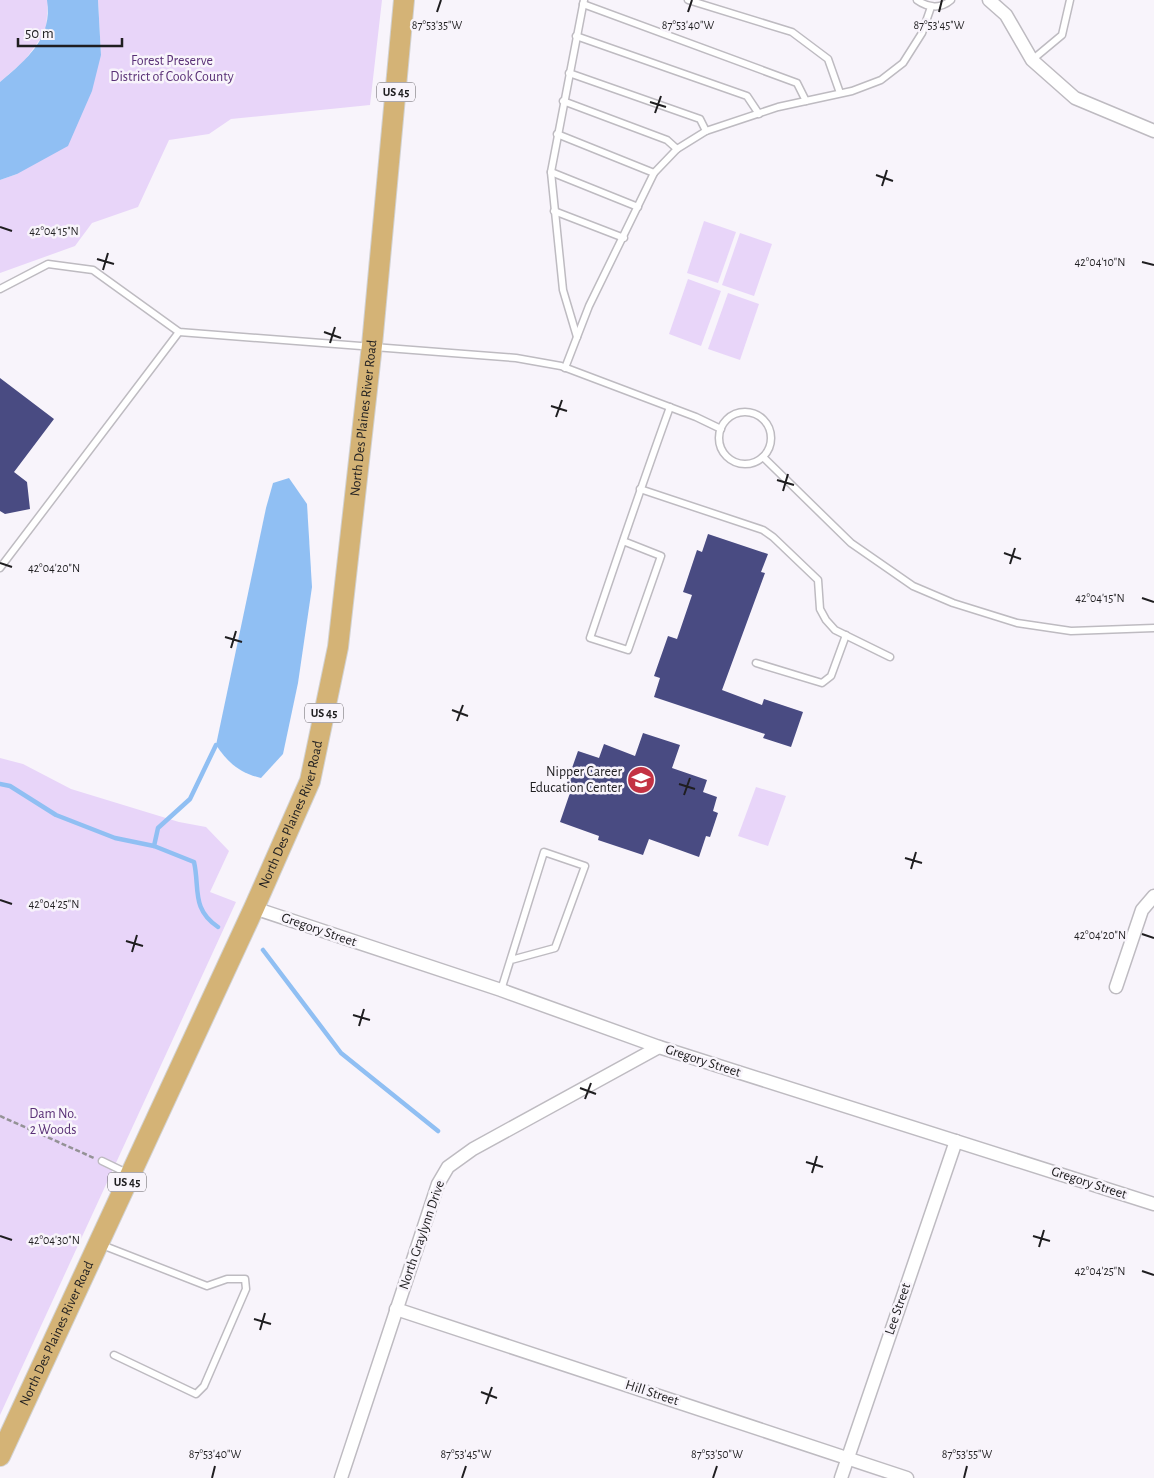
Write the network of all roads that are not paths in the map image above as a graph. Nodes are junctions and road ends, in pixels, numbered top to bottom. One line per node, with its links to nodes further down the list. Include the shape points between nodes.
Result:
1 (404, 0): 28 (main road, North Des Plaines River Road / US 45)
2 (688, 0): 12 (lane, via 792,32 828,59)
3 (917, 0): 8 (lane)
4 (951, 0): 8 (lane)
5 (989, 0): 10 (street, via 1006,16)
6 (1070, 0): 10 (lane, via 1062,36)
7 (583, 2): 9 (lane); 14 (lane, via 797,83)
8 (931, 6): 12 (lane, via 922,33 903,63 881,80)
9 (576, 36): 11 (lane); 15 (lane, via 747,96)
10 (1032, 60): 17 (street, via 1075,98)
11 (569, 73): 13 (lane); 16 (lane, via 700,119)
12 (840, 93): 14 (lane)
13 (563, 101): 18 (lane); 19 (lane, via 667,140)
14 (806, 101): 15 (lane)
15 (760, 114): 16 (lane)
16 (706, 131): 19 (lane)
17 (1154, 131)
18 (557, 134): 20 (lane); 21 (lane)
19 (677, 149): 21 (lane)
20 (551, 172): 22 (lane); 23 (lane)
21 (654, 173): 22 (lane)
22 (638, 207): 24 (lane)
23 (554, 211): 24 (lane); 27 (lane, via 563,290)
24 (624, 238): 27 (lane)
25 (0, 289): 26 (lane, via 48,264 93,270)
26 (179, 332): 28 (lane); 35 (lane)
27 (577, 337): 29 (lane)
28 (372, 346): 29 (lane, via 516,358); 41 (main road, North Des Plaines River Road / US 45, via 338,647 310,780)
29 (565, 368): 30 (lane)
30 (670, 407): 31 (lane); 33 (lane)
31 (721, 429): 32 (lane, via 720,446 731,460 747,464); 32 (lane, via 725,421 739,412 764,418 772,434)
32 (763, 457): 36 (lane, via 851,543 913,586 1017,624 1072,631)
33 (640, 489): 34 (lane); 37 (lane, via 763,530 773,537 818,580 820,609 836,630)
34 (623, 541): 34 (lane, via 661,556 628,650 590,638)
35 (0, 568)
36 (1154, 628)
37 (846, 635): 38 (lane); 39 (lane, via 831,676 822,683)
38 (890, 657)
39 (756, 663)
40 (1154, 896): 43 (street, via 1142,910)
41 (254, 908): 44 (street, Gregory Street); 48 (main road, North Des Plaines River Road / US 45)
42 (511, 960): 42 (lane, via 544,852 585,866 555,948); 44 (lane)
43 (1116, 987)
44 (501, 990): 45 (street, Gregory Street)
45 (659, 1047): 46 (street, Gregory Street); 51 (street, North Graylynn Drive, via 473,1149 448,1167 438,1184)
46 (956, 1141): 49 (street, Gregory Street); 54 (street, Lee Street)
47 (102, 1161): 48 (lane)
48 (130, 1174): 50 (main road, North Des Plaines River Road / US 45)
49 (1154, 1204)
50 (98, 1244): 52 (lane, via 207,1286 227,1279 245,1279 246,1289 204,1386 196,1394); 53 (main road, North Des Plaines River Road / US 45)
51 (396, 1309): 54 (street, Hill Street); 55 (street, North Graylynn Drive)
52 (114, 1355)
53 (0, 1456)
54 (847, 1458): 56 (street, Lee Street); 57 (street, Hill Street)
55 (341, 1478)
56 (841, 1478)
57 (907, 1478)

